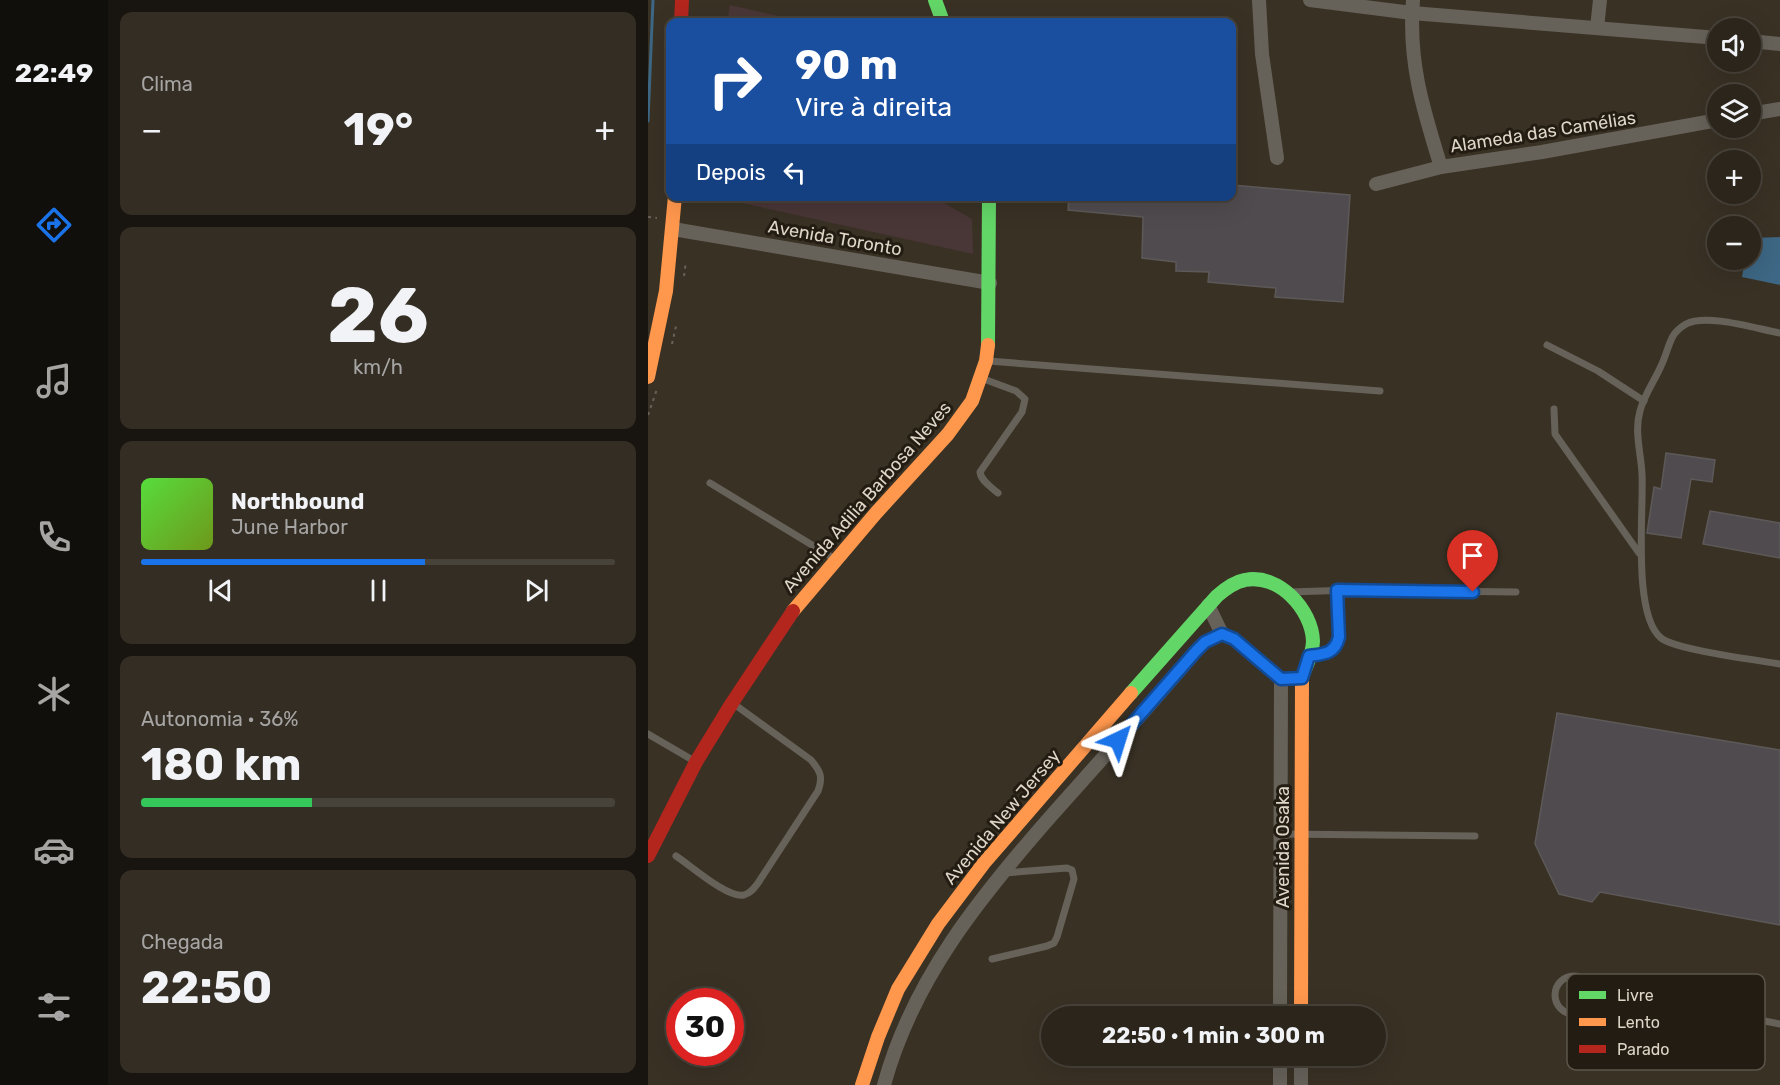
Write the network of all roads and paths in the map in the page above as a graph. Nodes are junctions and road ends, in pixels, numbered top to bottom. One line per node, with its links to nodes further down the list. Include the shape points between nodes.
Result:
1 (682, 0): 7 (street)
2 (935, 0): 8 (street)
3 (1259, 0): 16 (street, via 1262,54)
4 (1310, 0): 6 (street)
5 (1600, 0): 9 (street)
6 (1412, 7): 9 (street); 17 (street, via 1412,53)
7 (681, 18)
8 (942, 18)
9 (1597, 28): 10 (street)
10 (1707, 37)
11 (1761, 42): 12 (street)
12 (1780, 44)
13 (1780, 109): 14 (street)
14 (1761, 112)
15 (1707, 122): 17 (street, Alameda das Camélias)
16 (1277, 158)
17 (1441, 167): 18 (street, Alameda das Camélias)
18 (1376, 184)
19 (675, 201): 21 (street)
20 (989, 201): 22 (street, Avenida Adilia Barbosa Neves)
21 (673, 229): 22 (street, Avenida Toronto); 26 (street, via 666,291)
22 (990, 284): 25 (street, Avenida Adilia Barbosa Neves)
23 (1780, 333): 29 (lane, via 1707,320 1686,324 1673,337)
24 (1546, 345): 29 (lane, via 1598,371)
25 (986, 361): 27 (street, Avenida Adilia Barbosa Neves); 28 (lane)
26 (648, 377)
27 (981, 378): 32 (lane, via 1016,391 1025,399 1022,412 980,472); 34 (street, Avenida Adilia Barbosa Neves, via 972,401 948,434)
28 (1380, 391)
29 (1644, 401): 33 (lane, via 1638,421)
30 (1554, 409): 33 (lane, via 1555,434)
31 (710, 483): 34 (lane)
32 (998, 493)
33 (1641, 555): 42 (lane, via 1647,607 1653,629 1662,639)
34 (835, 559): 46 (street, Avenida Adilia Barbosa Neves, via 799,602)
35 (1337, 590): 36 (lane); 37 (lane); 41 (lane, via 1338,644 1329,653)
36 (1287, 592): 38 (street, Avenida New Jersey, via 1264,581 1246,579 1229,586); 41 (street, Avenida New Jersey, via 1298,601 1309,620 1313,644)
37 (1516, 592)
38 (1208, 605): 39 (street); 40 (street, Avenida New Jersey)
39 (1222, 634): 43 (street, Avenida New Jersey, via 1205,642); 45 (street, via 1234,639)
40 (1164, 653): 43 (street); 54 (street, Avenida New Jersey)
41 (1309, 656): 44 (street, Avenida New Jersey)
42 (1780, 664)
43 (1181, 669): 55 (street, Avenida New Jersey)
44 (1302, 678): 45 (street); 49 (street, Avenida Osaka)
45 (1281, 679): 50 (street, Avenida Osaka)
46 (732, 703): 48 (street, Avenida Adilia Barbosa Neves); 53 (lane, via 811,760 820,771 818,791 758,883 745,895 731,894)
47 (648, 734): 48 (lane)
48 (696, 762): 52 (street, Avenida Adilia Barbosa Neves)
49 (1301, 833): 50 (lane); 51 (lane); 57 (street, Avenida Osaka)
50 (1280, 834): 56 (street, Avenida Osaka)
51 (1475, 836)
52 (648, 856)
53 (676, 856)
54 (984, 863): 55 (street); 58 (street, Avenida New Jersey)
55 (1001, 873): 59 (street, Avenida New Jersey); 60 (lane, via 1067,868 1074,879 1054,943)
56 (1280, 928): 57 (street); 62 (street, Avenida Osaka)
57 (1301, 929): 63 (street, Avenida Osaka)
58 (926, 940): 59 (street); 67 (street, Avenida New Jersey, via 897,991)
59 (941, 955): 68 (street, Avenida New Jersey)
60 (992, 959)
61 (1567, 978): 64 (lane, via 1555,994 1557,1004)
62 (1280, 1006)
63 (1301, 1006)
64 (1567, 1012)
65 (1765, 1021): 66 (lane)
66 (1780, 1024)
67 (875, 1045): 68 (street); 71 (street, Avenida New Jersey)
68 (894, 1053): 72 (street, Avenida New Jersey)
69 (1280, 1066): 73 (street)
70 (1301, 1066): 74 (street)
71 (862, 1085)
72 (884, 1085)
73 (1280, 1085)
74 (1300, 1085)

